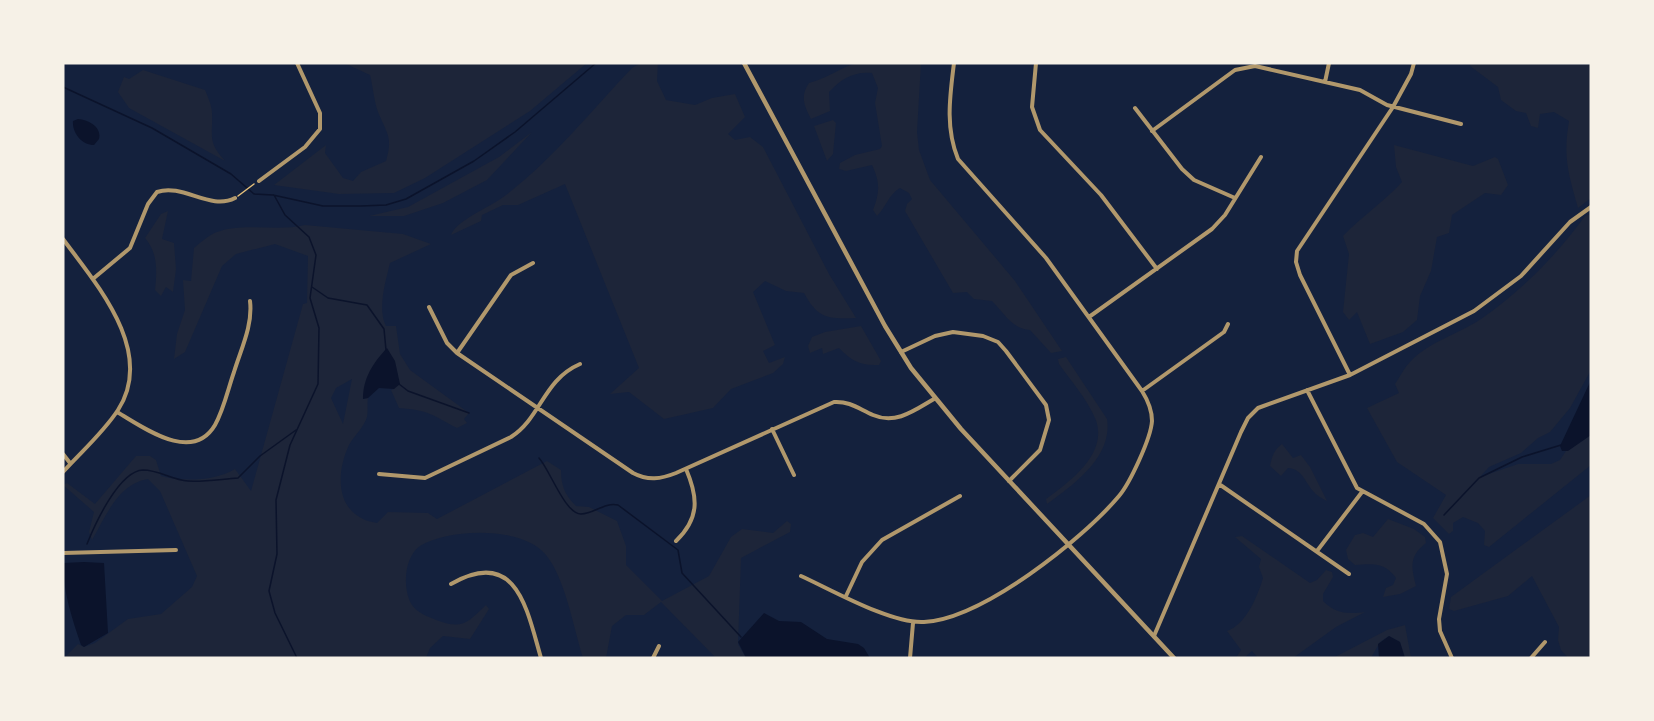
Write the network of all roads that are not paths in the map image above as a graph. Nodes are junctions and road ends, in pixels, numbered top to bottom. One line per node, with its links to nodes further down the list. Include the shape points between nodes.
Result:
1 (297, 63): 14 (street, via 320,113 320,129 305,147)
2 (744, 63): 27 (street)
3 (954, 63): 24 (street, via 949,126 958,159 1046,258)
4 (1036, 63): 20 (street, via 1032,107 1040,130 1101,195)
5 (1329, 63): 8 (street)
6 (1414, 63): 9 (street)
7 (1244, 65): 8 (street); 12 (street)
8 (1325, 82): 9 (street, via 1360,90)
9 (1393, 106): 11 (street); 29 (street, via 1300,244 1296,258 1300,275)
10 (1135, 108): 12 (street)
11 (1461, 124)
12 (1152, 131): 16 (street, via 1194,180)
13 (1261, 157): 16 (street)
14 (257, 182)
15 (235, 198): 21 (street, via 224,201 176,190 157,192 130,248)
16 (1235, 198): 20 (street, via 1212,229)
17 (1591, 207): 29 (street, via 1570,222 1505,290 1456,321)
18 (63, 239): 21 (street)
19 (533, 263): 26 (street, via 511,275)
20 (1156, 269): 24 (street)
21 (94, 278): 34 (street, via 112,308 130,362 129,384)
22 (250, 301): 34 (street, via 248,327 220,415 208,434 193,440 168,440)
23 (429, 307): 26 (street, via 447,343)
24 (1089, 317): 31 (street)
25 (1228, 324): 31 (street, via 1224,332)
26 (457, 353): 33 (street)
27 (901, 353): 32 (street); 42 (street, via 935,336 953,332 983,336 998,342 1006,351 1046,405 1049,420 1040,450)
28 (580, 364): 33 (street, via 560,375)
29 (1350, 375): 30 (street)
30 (1307, 390): 43 (street, via 1253,411); 44 (street, via 1351,478)
31 (1142, 391): 47 (street, via 1152,420 1127,484)
32 (934, 399): 35 (street, via 895,418 834,402); 42 (street)
33 (536, 407): 38 (street, via 642,477 660,479); 40 (street, via 516,434 433,475 417,479)
34 (117, 412): 37 (street)
35 (772, 429): 38 (street); 41 (street)
36 (63, 454): 37 (street)
37 (70, 464): 39 (street)
38 (686, 469): 46 (street, via 694,487 696,506 687,530)
39 (63, 472)
40 (379, 474)
41 (794, 475)
42 (1009, 481): 47 (street)
43 (1219, 483): 49 (street); 56 (street)
44 (1362, 492): 49 (street); 63 (street, via 1424,524 1440,542 1447,574 1440,631)
45 (960, 496): 54 (street, via 882,540 862,562)
46 (676, 541)
47 (1068, 544): 55 (street, via 1035,572 968,610 937,621); 56 (street)
48 (176, 550): 50 (street)
49 (1317, 551): 51 (street)
50 (63, 553)
51 (1349, 574)
52 (801, 576): 54 (street)
53 (451, 584): 59 (street, via 484,572 510,581 520,592)
54 (846, 596): 55 (street)
55 (913, 622): 61 (street)
56 (1154, 636): 62 (street)
57 (1545, 642): 64 (street)
58 (659, 646): 60 (street)
59 (541, 658)
60 (653, 658)
61 (910, 658)
62 (1174, 658)
63 (1452, 658)
64 (1531, 658)

